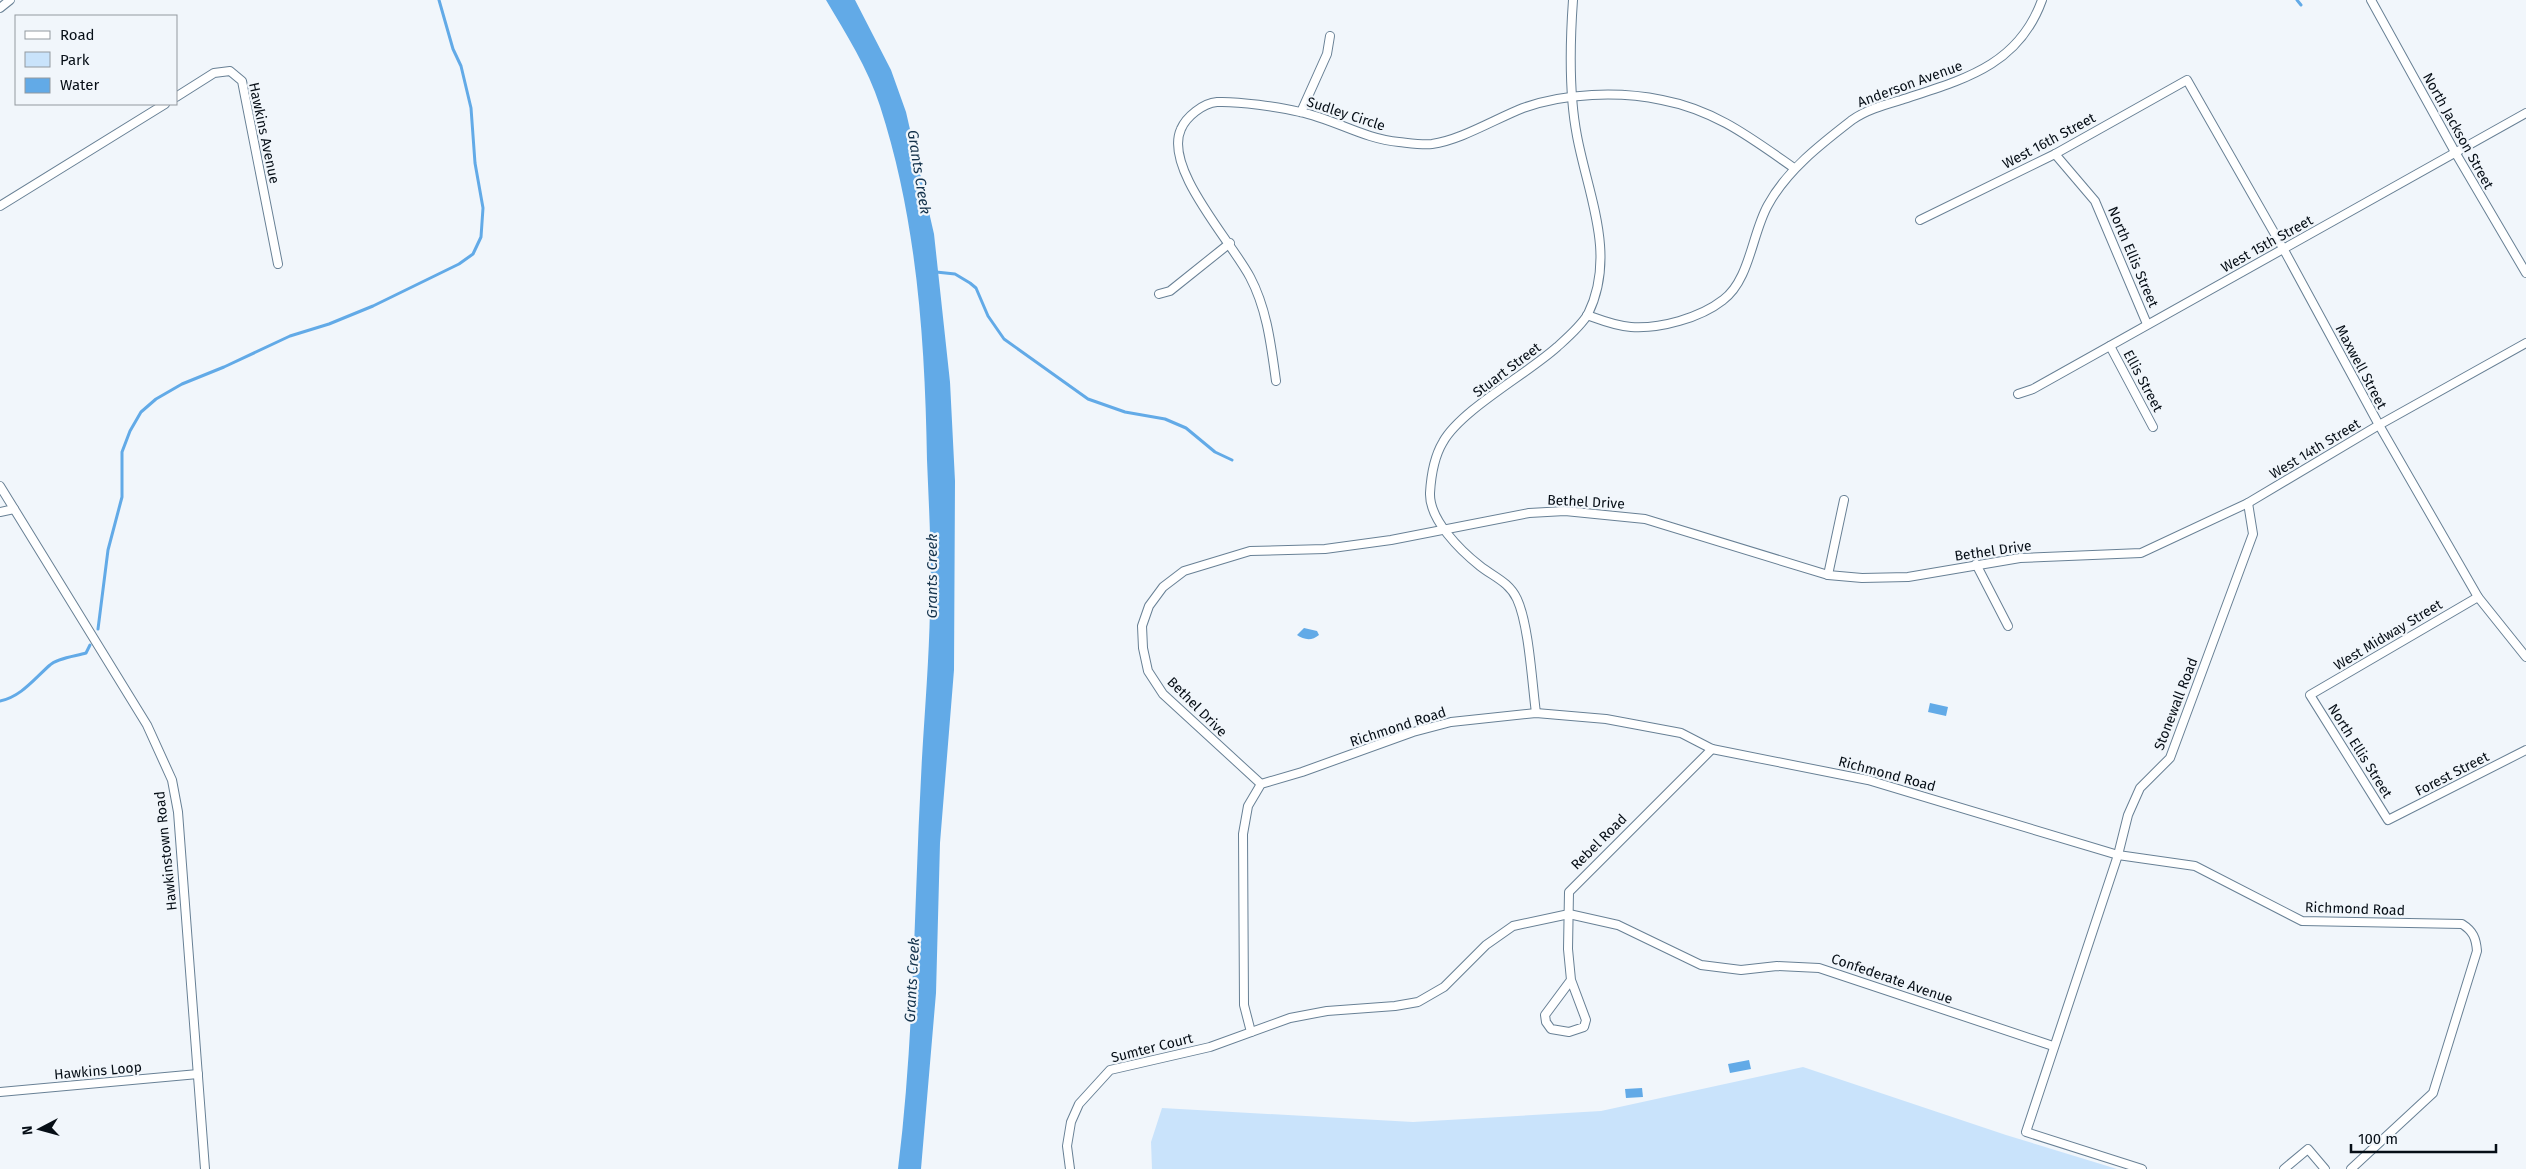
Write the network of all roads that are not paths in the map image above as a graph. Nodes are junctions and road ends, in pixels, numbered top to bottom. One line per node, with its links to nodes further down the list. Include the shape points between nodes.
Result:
1 (10, 0): 5 (street)
2 (1573, 0): 9 (street, Stuart Street)
3 (2042, 0): 15 (street, Anderson Avenue, via 2025,32 2000,60 1966,78 1871,109)
4 (2371, 0): 13 (street, North Jackson Street)
5 (0, 8)
6 (1330, 36): 11 (street, via 1327,54)
7 (2187, 80): 14 (street, West 16th Street); 19 (street, Maxwell Street)
8 (178, 96): 20 (street, Hawkins Avenue, via 214,73 230,71 242,81)
9 (1573, 97): 11 (street, Sudley Circle, via 1525,108 1432,144 1372,137); 15 (street, Sudley Circle, via 1623,95 1662,99 1699,109 1730,124); 23 (street, Stuart Street, via 1576,136 1596,212 1602,253 1598,281)
10 (163, 105): 16 (street)
11 (1301, 112): 18 (street, Sudley Circle, via 1215,102 1195,111 1181,127 1176,144 1180,163 1189,183)
12 (2526, 113): 13 (street, West 15th Street)
13 (2455, 152): 19 (street, West 15th Street); 21 (street, North Jackson Street)
14 (2055, 154): 17 (street, West 16th Street); 24 (street, North Ellis Street, via 2095,201)
15 (1794, 168): 23 (street, Anderson Avenue, via 1768,205 1743,274 1725,299 1694,316 1656,325 1631,327)
16 (0, 206)
17 (1920, 220)
18 (1230, 243): 22 (street, via 1170,291); 27 (street, Sudley Circle, via 1250,277 1265,314)
19 (2284, 250): 24 (street, West 15th Street); 29 (street, Maxwell Street)
20 (278, 264)
21 (2526, 273)
22 (1159, 294)
23 (1587, 315): 36 (street, Stuart Street, via 1569,337 1539,363 1460,420 1443,441 1433,466 1430,496 1435,515)
24 (2147, 324): 26 (street, West 15th Street)
25 (2526, 343): 29 (street, West 14th Street)
26 (2110, 346): 28 (street, West 15th Street, via 2033,389); 30 (street, Ellis Street)
27 (1276, 381)
28 (2018, 394)
29 (2378, 425): 33 (street, West 14th Street); 39 (street, Maxwell Street)
30 (2153, 426)
31 (0, 486): 34 (street, Hawkinstown Road)
32 (1844, 500): 38 (street)
33 (2248, 504): 37 (street, Bethel Drive, via 2141,553 2020,558); 48 (street, Stonewall Road, via 2253,534 2205,665 2170,758 2140,788 2128,815)
34 (14, 509): 35 (street); 53 (street, Hawkinstown Road, via 147,725 172,780 178,812)
35 (0, 512)
36 (1446, 530): 38 (street, Bethel Drive, via 1529,513 1601,513 1645,519); 43 (street, Stuart Street, via 1481,567 1503,580 1516,598 1522,617); 46 (street, Bethel Drive, via 1324,549 1250,552 1184,571 1158,593 1142,626 1148,671 1163,694)
37 (1976, 564): 38 (street, Bethel Drive, via 1908,577); 40 (street)
38 (1828, 575)
39 (2478, 596): 41 (street, Maxwell Street); 42 (street, West Midway Street)
40 (2008, 626)
41 (2526, 657)
42 (2310, 696): 47 (street, North Ellis Street)
43 (1536, 713): 44 (street, Richmond Road, via 1606,718 1654,727 1681,733); 46 (street, Richmond Road, via 1451,722)
44 (1712, 749): 48 (street, Richmond Road, via 1868,780); 49 (street, Rebel Road, via 1576,882 1569,892)
45 (2526, 750): 47 (street, Forest Street)
46 (1261, 784): 51 (street, via 1248,806 1243,834 1244,1006)
47 (2388, 820)
48 (2118, 855): 52 (street, Stonewall Road); 60 (street, Richmond Road, via 2195,866 2302,921 2462,924 2470,929 2477,951 2433,1093)
49 (1569, 914): 50 (street, Rebel Road); 51 (street, Confederate Avenue, via 1513,926 1486,945 1444,987 1418,1002 1327,1011 1290,1018); 52 (street, Confederate Avenue, via 1618,925 1701,965 1741,970 1777,966 1819,968)
50 (1571, 980): 50 (street, Rebel Road, via 1586,1020 1584,1027 1569,1032 1551,1029 1545,1015)
51 (1251, 1032): 56 (street, Sumter Court, via 1210,1047 1110,1070 1079,1104 1071,1122)
52 (2053, 1046): 57 (street, via 2026,1132)
53 (198, 1074): 54 (street, Hawkins Loop); 55 (street, Hawkinstown Road)
54 (0, 1092)
55 (206, 1169)
56 (1070, 1169)
57 (2142, 1169)
58 (2284, 1169): 59 (street, via 2308,1149)
59 (2325, 1169)
60 (2351, 1169)

